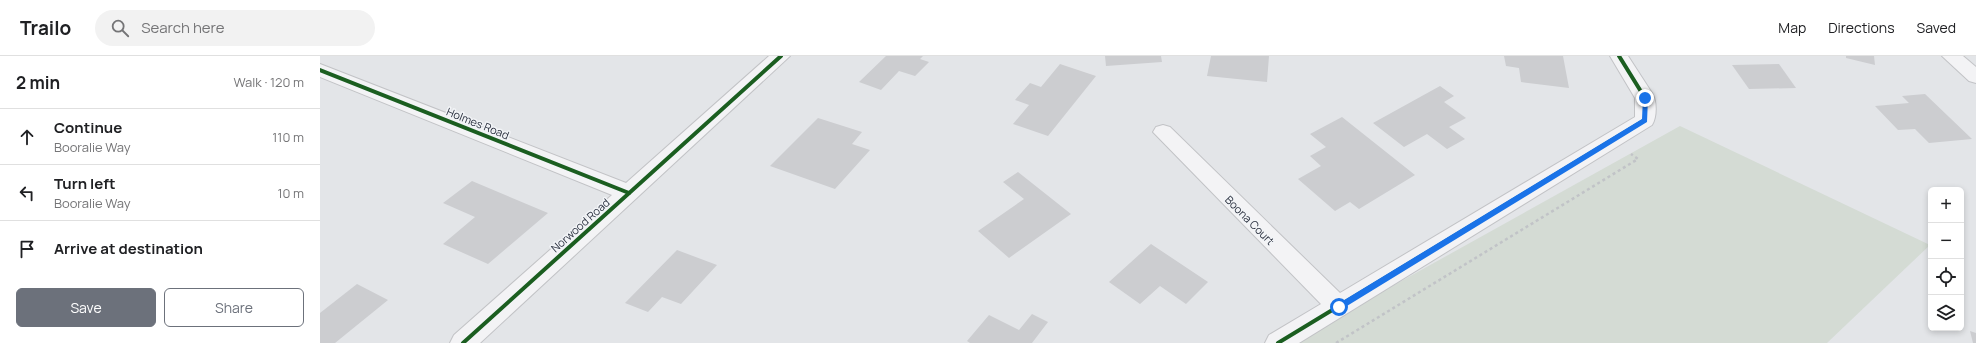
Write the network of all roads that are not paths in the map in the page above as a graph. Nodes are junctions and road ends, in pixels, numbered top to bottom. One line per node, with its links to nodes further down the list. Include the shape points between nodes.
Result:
1 (781, 56): 7 (street, Norwood Road)
2 (1619, 56): 8 (street, via 1645,98 1645,120)
3 (1951, 56): 5 (street)
4 (320, 70): 7 (street, Holmes Road)
5 (1976, 77)
6 (1163, 132): 8 (street, Boona Court)
7 (628, 193): 9 (street, Norwood Road)
8 (1339, 307): 10 (street)
9 (463, 343)
10 (1278, 343)

